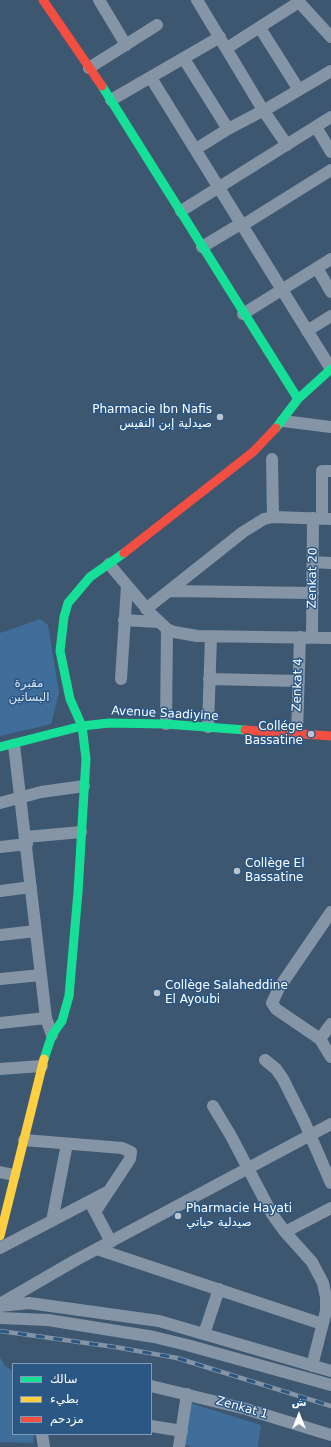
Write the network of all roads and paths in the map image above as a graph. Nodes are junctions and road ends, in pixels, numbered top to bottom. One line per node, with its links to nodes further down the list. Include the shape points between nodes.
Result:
1 (43, 0): 12 (street)
2 (99, 0): 9 (street)
3 (197, 0): 8 (street)
4 (298, 1): 6 (street); 7 (street)
5 (157, 25): 9 (street)
6 (260, 28): 10 (street); 15 (street)
7 (331, 37)
8 (220, 38): 10 (street); 11 (street)
9 (126, 45): 12 (street)
10 (227, 48): 17 (street)
11 (184, 58): 14 (street); 20 (street)
12 (89, 68): 16 (street)
13 (331, 71): 15 (street)
14 (151, 78): 16 (street); 22 (street)
15 (299, 90): 17 (street)
16 (111, 100): 26 (street)
17 (263, 110): 20 (street); 21 (street)
18 (331, 118): 19 (street)
19 (316, 127): 21 (street); 23 (street)
20 (228, 129): 22 (street)
21 (287, 145): 25 (street)
22 (196, 149): 25 (street)
23 (331, 152)
24 (331, 170): 27 (street)
25 (220, 188): 26 (street); 27 (street)
26 (181, 211): 28 (street)
27 (242, 224): 28 (street); 31 (street)
28 (202, 247): 33 (street)
29 (331, 259): 30 (street)
30 (317, 268): 31 (street); 32 (street)
31 (282, 290): 33 (street); 35 (street)
32 (331, 292)
33 (243, 314): 37 (street)
34 (331, 316): 35 (street)
35 (307, 331): 36 (street)
36 (331, 369): 37 (street)
37 (298, 399): 38 (street)
38 (283, 421): 39 (street); 46 (street, via 266,440 233,468)
39 (331, 427)
40 (272, 459): 42 (street)
41 (331, 471): 43 (street, Zenkat 20, via 322,471)
42 (273, 517): 43 (street); 48 (street, via 264,519 243,532)
43 (322, 518): 44 (street, Zenkat 20)
44 (313, 562): 45 (street); 49 (street, Zenkat 20)
45 (331, 563)
46 (109, 564): 47 (street); 60 (street, via 90,577 68,603 64,616 60,652 70,699)
47 (127, 586): 50 (street); 51 (street)
48 (170, 591): 49 (street); 50 (street)
49 (313, 593): 54 (street, Zenkat 20)
50 (146, 609): 52 (street)
51 (124, 620): 52 (street); 56 (street)
52 (163, 626): 53 (street, via 183,634); 59 (street)
53 (211, 636): 54 (street); 57 (street)
54 (306, 637): 55 (street); 58 (street, Zenkat 4)
55 (331, 638)
56 (121, 679)
57 (209, 680): 58 (street); 61 (street)
58 (299, 681): 62 (street, Zenkat 4)
59 (166, 724): 60 (street, Avenue Saadiyine, via 109,722); 61 (street, Avenue Saadiyine)
60 (82, 726): 64 (street, Avenue Saadiyine); 66 (street, via 86,759)
61 (208, 727): 62 (street, Avenue Saadiyine)
62 (297, 733): 63 (street, Avenue Saadiyine)
63 (331, 736)
64 (14, 744): 65 (street, Avenue Saadiyine); 67 (street)
65 (0, 747)
66 (84, 786): 67 (street, via 41,792); 69 (street)
67 (21, 798): 68 (street); 70 (street)
68 (0, 802)
69 (81, 832): 70 (street); 82 (street, via 69,996 62,1020)
70 (26, 840): 71 (street); 72 (street)
71 (0, 847)
72 (31, 887): 73 (street); 75 (street)
73 (0, 891)
74 (329, 919): 83 (street, via 279,988 272,1003 276,1009)
75 (36, 931): 76 (street); 77 (street)
76 (0, 935)
77 (41, 975): 78 (street); 79 (street)
78 (0, 979)
79 (46, 1018): 80 (street); 82 (street)
80 (0, 1023)
81 (331, 1024): 83 (street)
82 (52, 1035): 86 (street)
83 (320, 1039): 84 (street)
84 (331, 1058)
85 (265, 1060): 90 (street, via 283,1079)
86 (42, 1066): 87 (street); 91 (street)
87 (0, 1070)
88 (213, 1106): 93 (street)
89 (331, 1124): 90 (street)
90 (310, 1135): 93 (street); 96 (street)
91 (24, 1140): 92 (street); 95 (street)
92 (67, 1144): 97 (street, via 122,1148 131,1152 130,1158 108,1192); 99 (street)
93 (247, 1168): 100 (street); 102 (street)
94 (0, 1172): 95 (street)
95 (14, 1175): 101 (street)
96 (331, 1183)
97 (92, 1207): 99 (street); 102 (street)
98 (331, 1208): 100 (street)
99 (52, 1221): 103 (street)
100 (285, 1232): 106 (street, via 312,1262)
101 (0, 1236)
102 (111, 1242): 104 (street)
103 (0, 1248)
104 (98, 1249): 105 (street); 107 (street)
105 (219, 1289): 110 (street); 111 (street)
106 (329, 1296): 108 (street)
107 (0, 1305): 111 (street, via 29,1304 145,1318)
108 (328, 1312): 110 (street)
109 (0, 1318): 115 (street, via 48,1320 154,1338)
110 (322, 1324): 112 (street)
111 (204, 1334): 112 (street)
112 (312, 1366): 113 (street)
113 (331, 1372)
114 (152, 1386): 116 (street, Zenkat 1)
115 (331, 1386)
116 (187, 1394): 118 (street); 119 (street, Zenkat 1)
117 (152, 1426): 118 (street)
118 (182, 1431): 120 (street)
119 (331, 1435)
120 (179, 1447)

